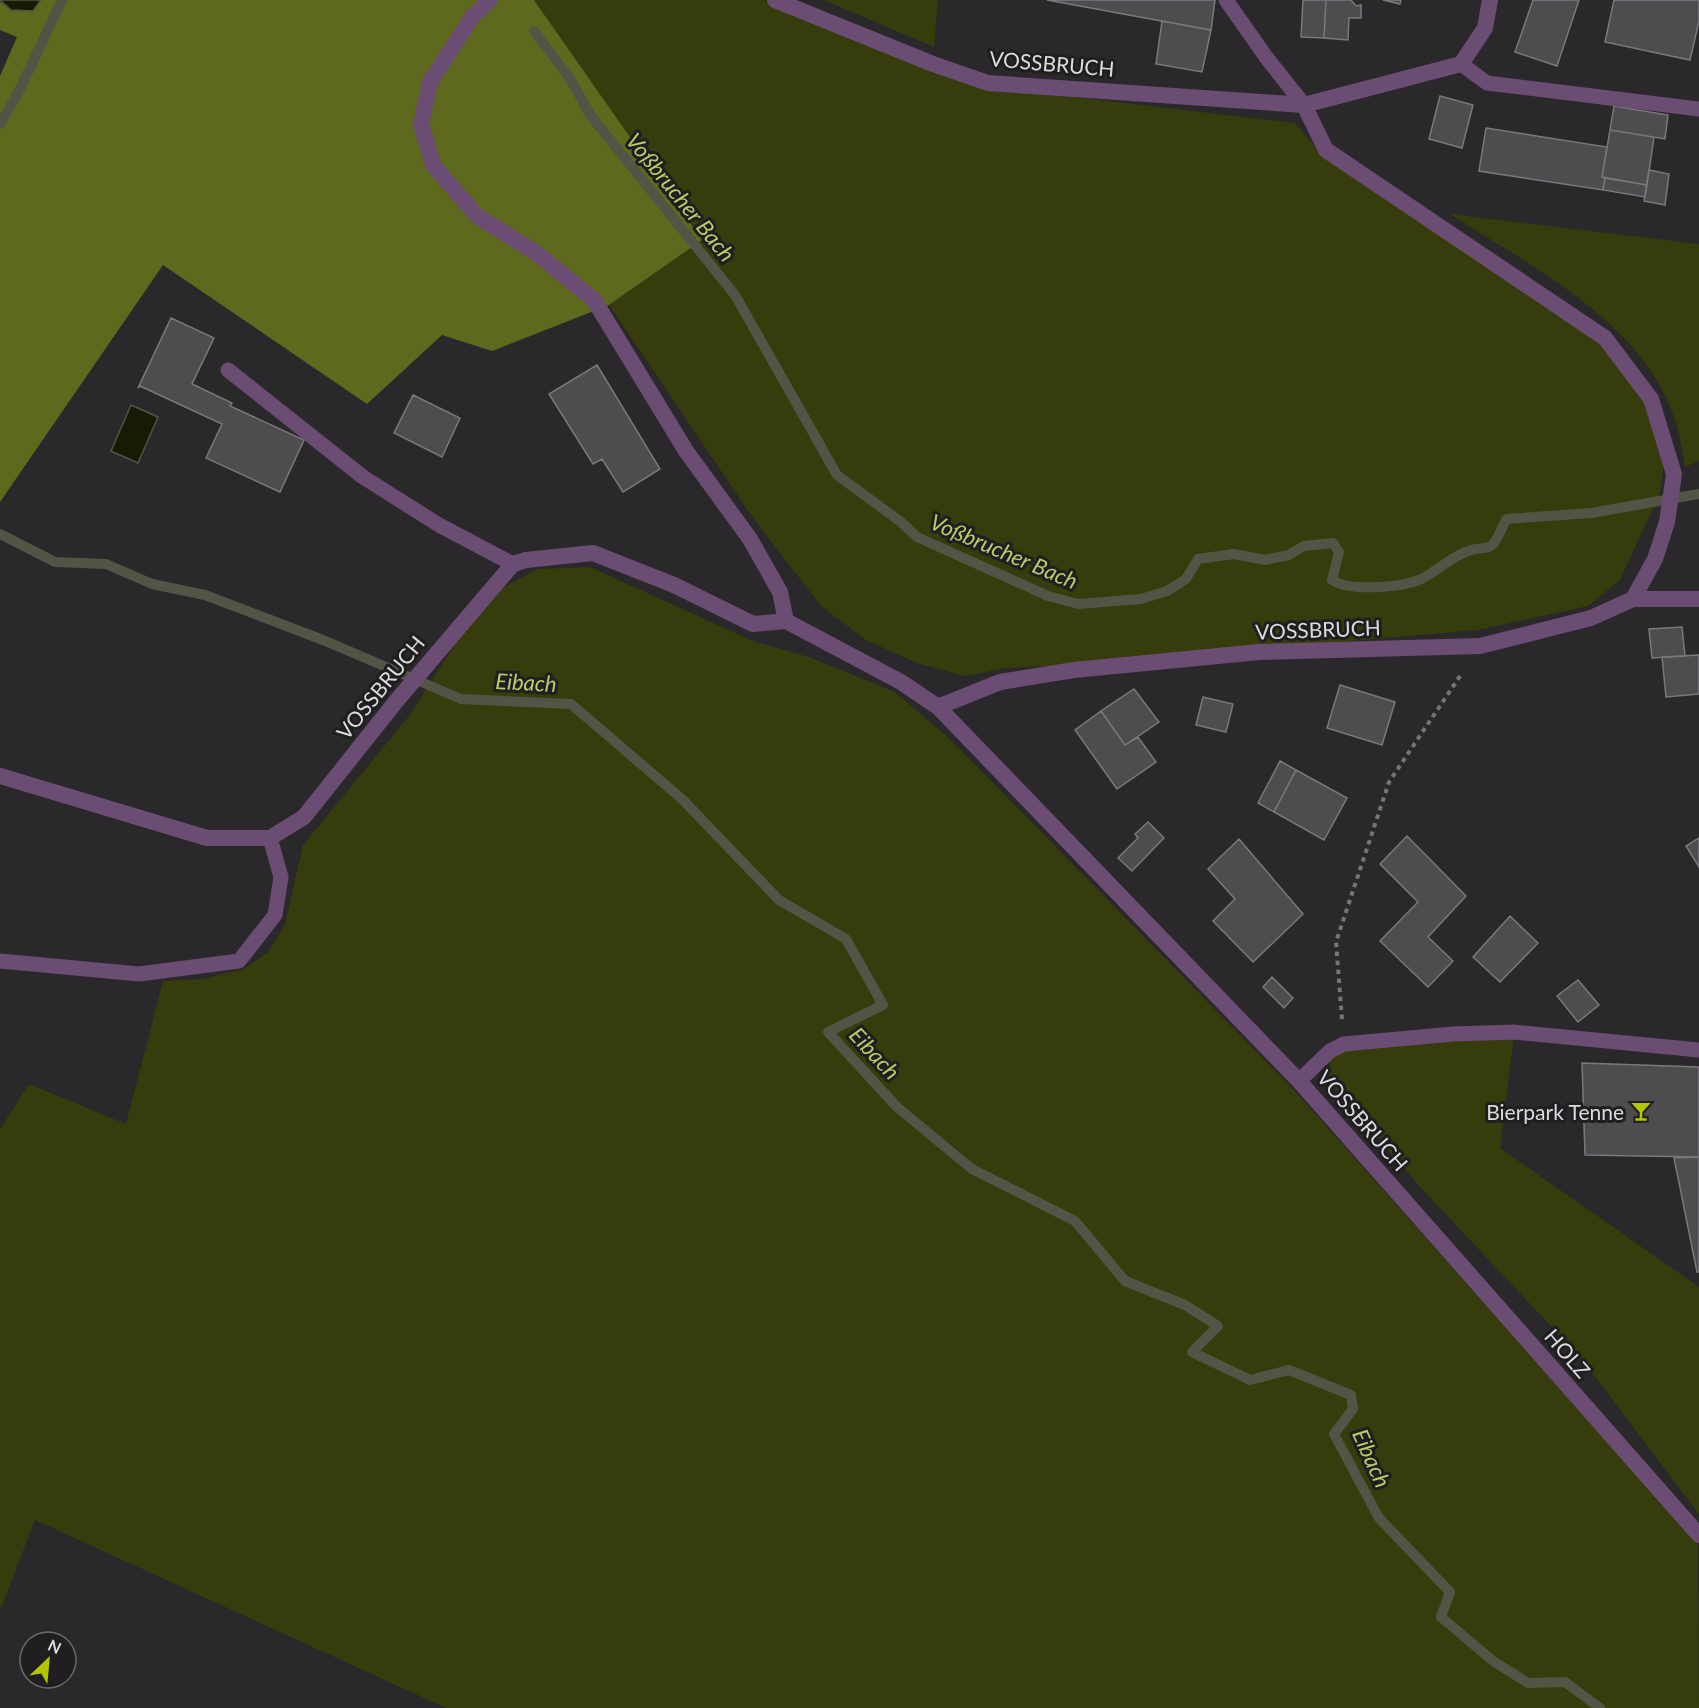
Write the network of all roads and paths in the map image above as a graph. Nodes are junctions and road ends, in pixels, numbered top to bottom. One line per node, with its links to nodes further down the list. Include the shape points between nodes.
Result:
1 (490, 0): 12 (street, via 472,17 430,82 422,124 433,165 477,216 535,252 594,300 686,451 750,539 780,592)
2 (775, 0): 6 (street, VOSSBRUCH, via 988,83)
3 (1226, 0): 6 (lane)
4 (1490, 0): 5 (street, via 1485,28)
5 (1461, 64): 6 (street, VOSSBRUCH); 7 (lane, via 1487,83)
6 (1304, 105): 10 (street, via 1326,150 1605,338 1651,399 1674,474 1667,522 1655,559)
7 (1699, 109)
8 (228, 370): 9 (lane, via 363,477 439,525)
9 (513, 564): 12 (street, via 593,553 674,585 753,624); 16 (street, VOSSBRUCH, via 398,699 304,818)
10 (1633, 598): 11 (street, VOSSBRUCH); 13 (street, VOSSBRUCH, via 1591,618)
11 (1699, 599)
12 (786, 621): 14 (street, VOSSBRUCH, via 891,676)
13 (1480, 646): 14 (street, VOSSBRUCH, via 1259,652 1074,670 1000,682); 18 (path, via 1389,782 1336,942)
14 (938, 707): 20 (street, VOSSBRUCH)
15 (0, 776): 16 (street, via 207,838)
16 (270, 838): 17 (lane, via 281,877 275,915 240,962 139,974)
17 (0, 961)
18 (1344, 1044): 19 (lane, via 1514,1032); 20 (lane, via 1330,1051)
19 (1699, 1050)
20 (1299, 1081): 21 (street, VOSSBRUCH)
21 (1404, 1200): 22 (street, HOLZ)
22 (1699, 1536)

